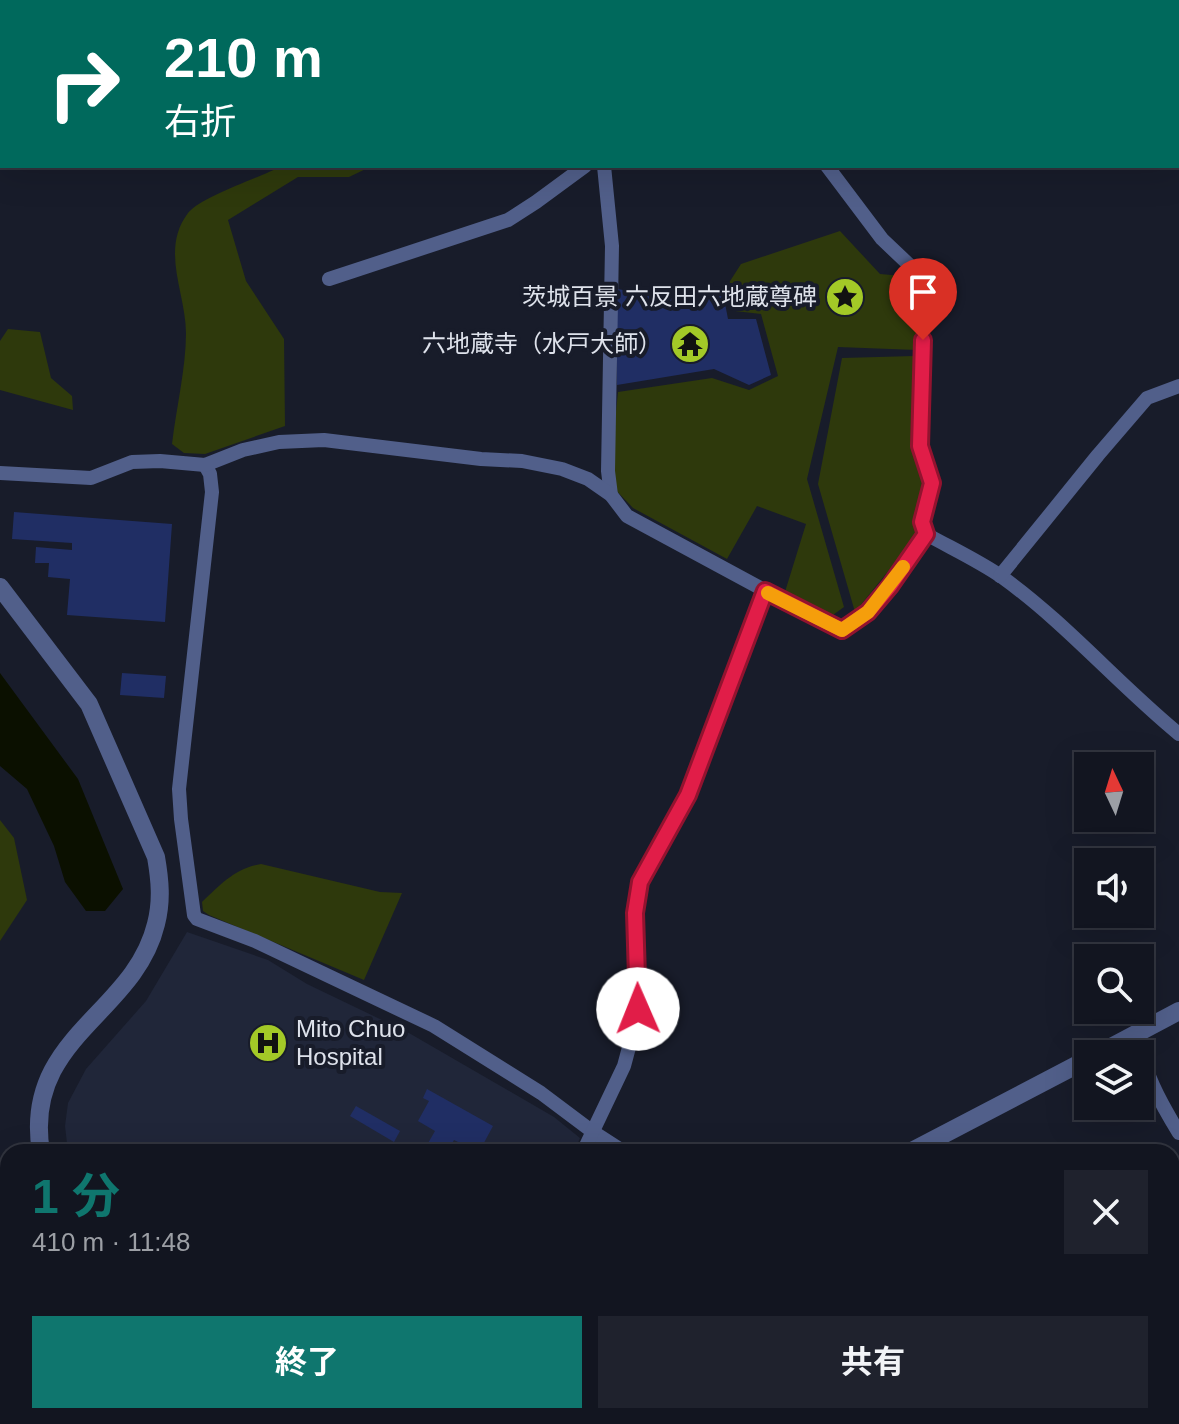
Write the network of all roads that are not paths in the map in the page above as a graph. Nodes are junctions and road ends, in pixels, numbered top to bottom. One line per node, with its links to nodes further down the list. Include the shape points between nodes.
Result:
1 (582, 168): 4 (street, via 508,220)
2 (604, 168): 8 (street, via 612,246)
3 (829, 168): 9 (street, via 882,239 922,277 920,446 932,483 922,522)
4 (329, 279)
5 (1179, 386): 10 (street, via 1147,398)
6 (205, 465): 7 (street, via 132,462 91,478); 8 (street, via 279,442 324,440 522,461 562,469); 18 (street, via 212,492 179,789 194,915 434,1026)
7 (0, 473)
8 (611, 495): 12 (street, via 627,516)
9 (926, 534): 10 (street); 12 (street, via 868,612 842,630)
10 (1000, 576): 13 (street)
11 (0, 587): 20 (street, via 89,704 156,857 161,884 156,927 147,948 47,1080 39,1116)
12 (765, 591): 18 (street, via 688,795 640,882 635,1025 624,1066)
13 (1179, 734)
14 (1179, 1011): 15 (street)
15 (1137, 1034): 16 (street); 19 (street, via 1146,1071)
16 (1125, 1040)
17 (1074, 1066): 23 (street)
18 (593, 1132): 21 (street); 22 (street)
19 (1179, 1133)
20 (41, 1144)
21 (587, 1144)
22 (612, 1144)
23 (925, 1144)

